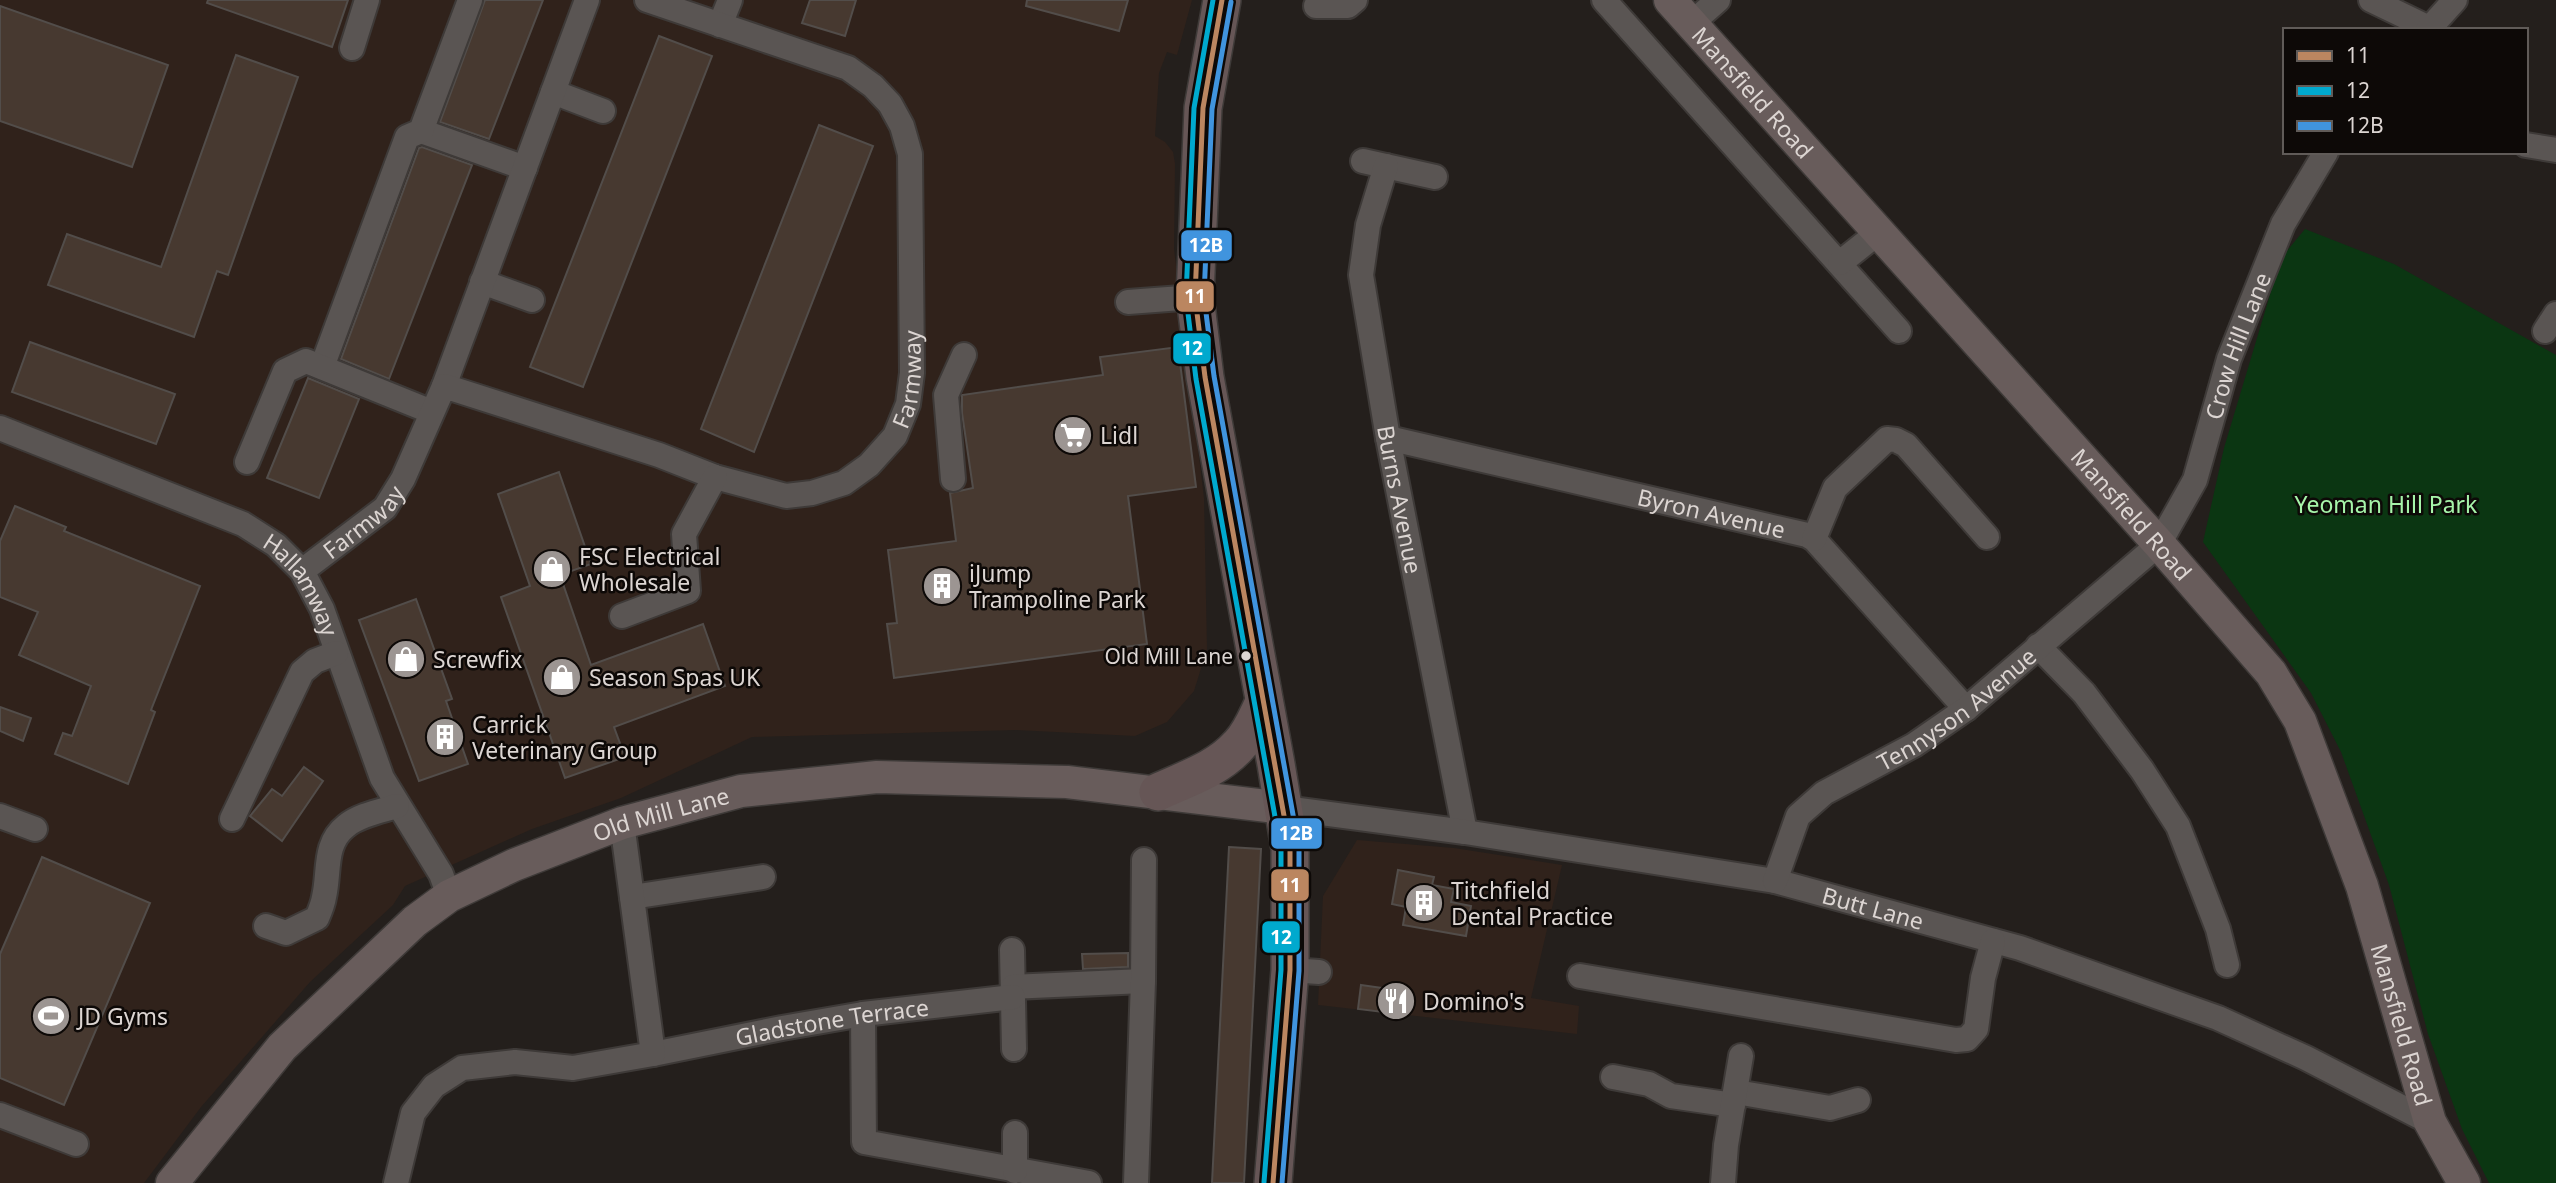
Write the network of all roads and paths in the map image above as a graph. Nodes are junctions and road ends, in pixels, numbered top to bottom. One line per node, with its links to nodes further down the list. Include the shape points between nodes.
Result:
1 (367, 0): 18 (street)
2 (470, 0): 21 (street)
3 (587, 0): 19 (street, Farmway)
4 (647, 0): 15 (street, Farmway)
5 (730, 0): 15 (street)
6 (1222, 0): 30 (highway, via 1203,108)
7 (1355, 0): 13 (street, via 1348,6)
8 (1604, 0): 28 (street)
9 (1670, 0): 14 (main road, Mansfield Road)
10 (1718, 0): 14 (street)
11 (2371, 0): 16 (street)
12 (2455, 0): 17 (street)
13 (1316, 6)
14 (1692, 23): 27 (main road, Mansfield Road)
15 (720, 25): 41 (street, Farmway, via 848,68 890,104 910,154 912,373 908,404 895,436 869,465 844,483 786,496)
16 (2427, 28)
17 (2430, 28)
18 (352, 48)
19 (553, 92): 20 (street); 25 (street, Farmway)
20 (603, 111)
21 (421, 131): 25 (street); 35 (street, via 407,137)
22 (2528, 145): 23 (street)
23 (2556, 150)
24 (2325, 154): 45 (street, Crow Hill Lane, via 2283,224 2230,359 2194,480)
25 (525, 168): 29 (street, Farmway)
26 (1435, 177): 39 (street, Burns Avenue, via 1375,163 1361,275)
27 (1879, 232): 28 (street); 45 (main road, Mansfield Road)
28 (1840, 263): 33 (street)
29 (482, 282): 31 (street); 36 (street, Farmway)
30 (1195, 297): 32 (street); 50 (highway, via 1205,377)
31 (532, 300)
32 (1128, 302)
33 (1899, 331)
34 (964, 355): 42 (street, via 946,395)
35 (322, 367): 37 (street); 40 (street, via 306,360 285,371)
36 (444, 386): 37 (street, Farmway); 41 (street, Farmway)
37 (432, 412): 46 (street, Farmway, via 385,508)
38 (0, 428): 46 (street, Hallamway, via 243,524 276,545)
39 (1388, 438): 44 (street, Byron Avenue); 59 (street, Burns Avenue)
40 (247, 462)
41 (715, 477): 47 (street, via 684,534 688,591)
42 (953, 479)
43 (1987, 537): 44 (street, via 1906,445 1888,439 1835,488)
44 (1814, 539): 51 (street, Byron Avenue)
45 (2159, 544): 48 (street, Tennyson Avenue); 80 (main road, Mansfield Road, via 2271,673 2300,721 2362,886)
46 (302, 571): 49 (street, Hallamway, via 322,609)
47 (622, 616)
48 (2038, 646): 51 (street, Tennyson Avenue); 68 (street, via 2084,693 2178,826)
49 (336, 653): 53 (street, Hallamway, via 382,778); 56 (street, via 315,661 303,672)
50 (1264, 702): 52 (highway, via 1249,733 1230,754); 54 (highway)
51 (1966, 709): 62 (street, Tennyson Avenue, via 1914,745 1824,793 1798,816)
52 (1158, 792): 54 (main road, Old Mill Lane); 57 (main road, Old Mill Lane, via 1067,782 877,776 741,792)
53 (397, 806): 63 (street, Hallamway, via 441,874); 65 (street, via 346,825 332,842 317,918 286,933)
54 (1284, 808): 59 (street, Butt Lane); 88 (highway, via 1304,971)
55 (0, 816): 58 (street)
56 (232, 819)
57 (622, 823): 63 (main road, Old Mill Lane); 64 (street)
58 (35, 829)
59 (1465, 832): 62 (street, Butt Lane)
60 (1144, 860): 70 (street)
61 (764, 877): 64 (street)
62 (1775, 881): 66 (street, Butt Lane)
63 (449, 896): 84 (main road, Old Mill Lane, via 415,921 282,1047)
64 (632, 897): 74 (street)
65 (266, 926)
66 (1993, 941): 69 (street, via 1976,1029 1967,1039 1956,1040); 80 (street, Butt Lane, via 2218,1018)
67 (1012, 950): 71 (street)
68 (2227, 965)
69 (1580, 975)
70 (1143, 981): 71 (street, Gladstone Terrace); 87 (street)
71 (1013, 992): 72 (street, Gladstone Terrace); 73 (street)
72 (863, 1014): 74 (street, Gladstone Terrace); 83 (street, via 864,1142)
73 (1014, 1049)
74 (653, 1054): 85 (street, Gladstone Terrace, via 573,1068 515,1062 462,1068 434,1086 413,1112)
75 (1741, 1056): 77 (street)
76 (1613, 1077): 77 (street, via 1649,1084 1671,1096)
77 (1734, 1098): 78 (street, via 1830,1108); 89 (street)
78 (1858, 1100)
79 (0, 1115): 82 (street)
80 (2430, 1122): 90 (main road, Mansfield Road)
81 (1015, 1133): 83 (street)
82 (76, 1144)
83 (1015, 1171): 86 (street)
84 (172, 1183)
85 (396, 1183)
86 (1089, 1183)
87 (1136, 1183)
88 (1273, 1183)
89 (1723, 1183)
90 (2465, 1183)

